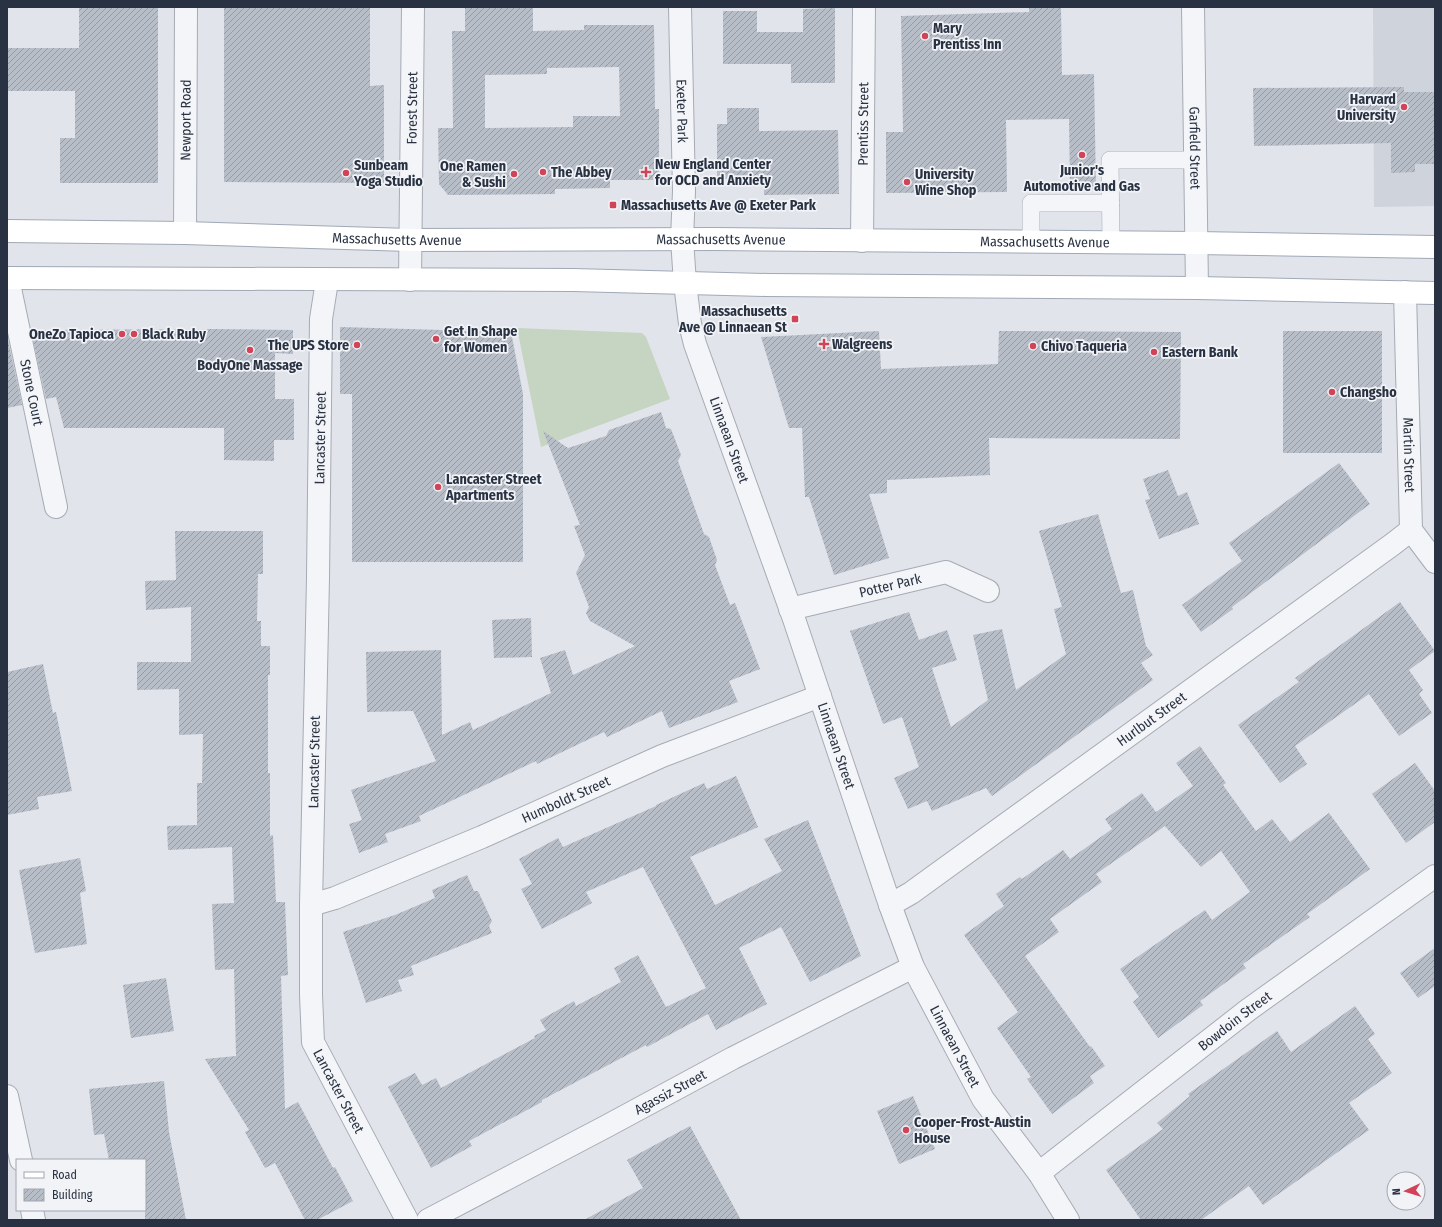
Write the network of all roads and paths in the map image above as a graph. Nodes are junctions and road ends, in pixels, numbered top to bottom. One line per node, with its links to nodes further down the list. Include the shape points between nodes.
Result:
1 (186, 7): 9 (street, Newport Road)
2 (413, 7): 11 (street, Forest Street)
3 (680, 7): 10 (street, Exeter Park, via 684,198)
4 (864, 7): 12 (street, Prentiss Street)
5 (1193, 7): 6 (street, Garfield Street)
6 (1194, 160): 7 (lane, via 1110,160); 15 (street, Garfield Street)
7 (1111, 203): 13 (lane, via 1031,203); 14 (lane)
8 (7, 231): 9 (main road, Massachusetts Avenue)
9 (185, 233): 11 (main road, Massachusetts Avenue)
10 (682, 239): 11 (main road, Massachusetts Avenue); 12 (main road, Massachusetts Avenue); 20 (street, Linnaean Street)
11 (410, 240): 18 (street, Forest Street)
12 (862, 241): 13 (main road, Massachusetts Avenue)
13 (1031, 242): 14 (main road, Massachusetts Avenue)
14 (1111, 243): 15 (main road, Massachusetts Avenue)
15 (1196, 243): 16 (main road, Massachusetts Avenue); 21 (street, Garfield Street)
16 (1435, 247)
17 (8, 278): 19 (main road); 24 (street, Stone Court)
18 (410, 280): 19 (main road); 20 (main road)
19 (327, 281): 31 (street, Lancaster Street, via 321,319)
20 (685, 283): 21 (main road); 28 (street, Linnaean Street, via 695,344)
21 (1197, 288): 22 (main road)
22 (1405, 292): 23 (main road); 25 (street, Martin Street)
23 (1435, 293)
24 (56, 507)
25 (1411, 530): 26 (street); 32 (street, Hurlbut Street, via 911,893)
26 (1435, 562)
27 (988, 591): 28 (street, Potter Park, via 946,572)
28 (790, 609): 29 (street, Linnaean Street)
29 (820, 696): 31 (street, Humboldt Street, via 662,756 482,837 335,898); 32 (street, Linnaean Street)
30 (1435, 876): 36 (street, Bowdoin Street, via 1248,1010)
31 (311, 905): 37 (street, Lancaster Street, via 310,995 313,1042)
32 (890, 905): 33 (street, Linnaean Street)
33 (914, 967): 36 (street, Linnaean Street, via 983,1098); 38 (street, Agassiz Street, via 733,1058)
34 (7, 1096): 35 (street)
35 (21, 1159)
36 (1039, 1173): 39 (street, Linnaean Street)
37 (407, 1220)
38 (428, 1220)
39 (1068, 1220)

